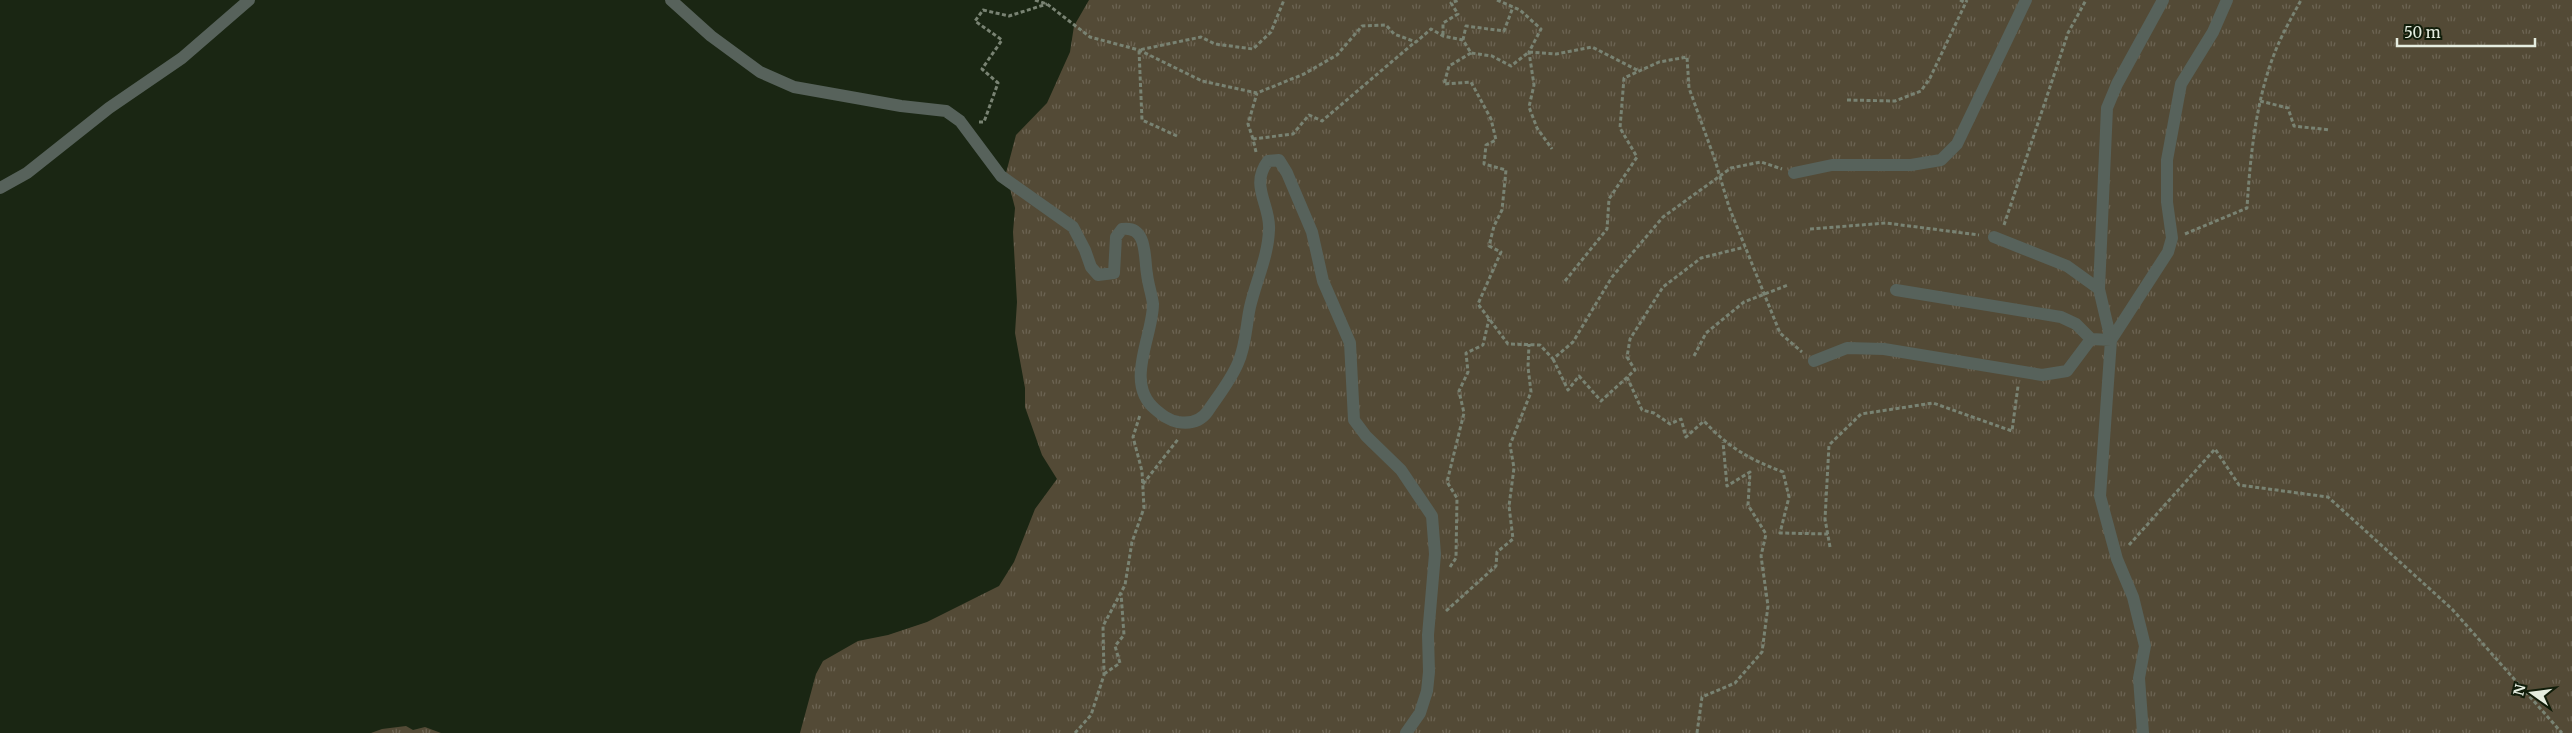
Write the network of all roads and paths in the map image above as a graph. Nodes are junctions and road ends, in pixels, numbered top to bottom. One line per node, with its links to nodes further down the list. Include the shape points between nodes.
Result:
1 (249, 0): 34 (street, via 182,58 109,108 26,173)
2 (671, 0): 26 (street, via 711,36 760,72 794,87 946,111)
3 (1035, 0): 14 (path)
4 (1284, 0): 19 (path, via 1272,32 1253,49 1215,44 1201,37)
5 (1459, 0): 16 (path, via 1451,3 1458,14 1443,23)
6 (1497, 0): 15 (path)
7 (1960, 0): 13 (path)
8 (2026, 0): 32 (street, via 1957,144 1941,160 1911,165 1832,164)
9 (2086, 0): 36 (path, via 2068,33 2003,227)
10 (2163, 0): 42 (street, via 2107,108)
11 (2227, 0): 37 (street, via 2213,32 2181,84 2167,160 2167,202)
12 (2300, 0): 25 (path, via 2275,53)
13 (1967, 2): 24 (path, via 1921,91 1895,101)
14 (1047, 4): 19 (path, via 1090,38); 26 (path, via 1009,16 983,10 975,21 1002,40 982,69 998,83 984,122)
15 (1513, 7): 17 (path, via 1504,31 1466,26); 20 (path, via 1541,29)
16 (1444, 36): 17 (path); 18 (path, via 1431,29)
17 (1463, 40): 21 (path)
18 (1416, 42): 23 (path, via 1394,34 1386,25 1362,26 1337,55 1304,74); 29 (path, via 1322,121 1309,115 1293,134)
19 (1139, 50): 23 (path, via 1202,81); 28 (path, via 1142,120)
20 (1529, 52): 21 (path, via 1511,66 1492,56); 22 (path, via 1556,54 1592,47); 30 (path, via 1534,85 1529,107 1537,128)
21 (1471, 53): 44 (path, via 1449,66 1444,84 1471,82 1491,119 1496,140 1486,145 1484,164 1506,170 1502,210 1489,246 1501,252 1478,304)
22 (1639, 71): 33 (path, via 1659,62 1687,57 1689,88); 39 (path, via 1624,78 1620,128 1637,156 1608,200 1606,229)
23 (1258, 93): 29 (path, via 1248,124)
24 (1847, 100)
25 (2260, 101): 27 (path, via 2288,108 2294,126); 37 (path, via 2247,208)
26 (960, 121): 53 (street, via 1001,176 1073,227 1090,267 1098,275 1114,273 1116,237 1122,229 1128,228 1138,234 1144,244 1153,304 1142,360 1142,390)
27 (2330, 130)
28 (1176, 136)
29 (1253, 139): 31 (path)
30 (1552, 149)
31 (1261, 170): 54 (street, via 1260,188 1270,228 1239,363 1203,418); 62 (street, via 1268,161 1279,160 1312,232 1323,281 1350,343 1354,420 1401,470 1432,516 1435,554)
32 (1794, 173): 33 (path, via 1760,162 1731,168)
33 (1720, 176): 38 (path); 49 (path, via 1663,218 1612,277 1573,342)
34 (0, 188)
35 (1810, 229): 36 (path, via 1886,223)
36 (1994, 237): 42 (street, via 2067,266)
37 (2172, 238): 46 (street, via 2168,252)
38 (1745, 248): 43 (path); 52 (path, via 1702,258 1663,288 1630,339 1627,357 1635,370)
39 (1565, 281)
40 (1788, 285): 43 (path)
41 (1896, 290): 45 (street, via 2061,317 2076,324)
42 (2100, 290): 46 (street)
43 (1764, 294): 48 (path, via 1744,302 1706,333); 50 (path, via 1780,333)
44 (1489, 318): 47 (path, via 1508,344); 60 (path, via 1483,345 1466,353 1468,372 1459,391 1464,413 1447,482 1457,498 1456,558)
45 (2090, 339): 46 (street); 51 (street, via 2066,371 2042,375)
46 (2111, 340): 59 (street, via 2100,496)
47 (1529, 344): 49 (path, via 1540,345); 62 (path, via 1531,392 1510,445 1514,468 1509,506 1513,539 1498,552 1496,566)
48 (1694, 356)
49 (1553, 359): 52 (path, via 1568,390 1579,376 1601,401)
50 (1814, 362): 51 (street, via 1847,348 1884,349)
51 (2020, 371): 57 (path, via 2012,430 1933,402 1861,414 1829,445 1825,519)
52 (1627, 377): 55 (path, via 1642,410 1654,413 1670,424 1681,419 1686,437 1704,421)
53 (1147, 398): 54 (street, via 1151,406 1166,418); 56 (path, via 1132,437)
54 (1190, 423): 56 (path)
55 (1723, 442): 57 (path, via 1748,458 1782,472 1790,497 1780,534); 66 (path, via 1727,486 1750,472 1748,505 1766,534 1761,556 1768,606 1762,652 1735,684 1702,698)
56 (1143, 485): 61 (path, via 1144,508 1132,542)
57 (1828, 534): 58 (path)
58 (1830, 547)
59 (2117, 559): 67 (street, via 2134,597 2145,646 2139,678); 68 (path, via 2215,449 2239,485 2328,497 2452,610)
60 (1446, 574)
61 (1121, 593): 63 (path, via 1103,626); 63 (path, via 1124,635 1115,646 1120,663)
62 (1428, 626): 65 (street, via 1427,691 1420,713)
63 (1104, 675): 64 (path, via 1091,715)
64 (1075, 733)
65 (1406, 733)
66 (1697, 733)
67 (2143, 733)
68 (2562, 733)

